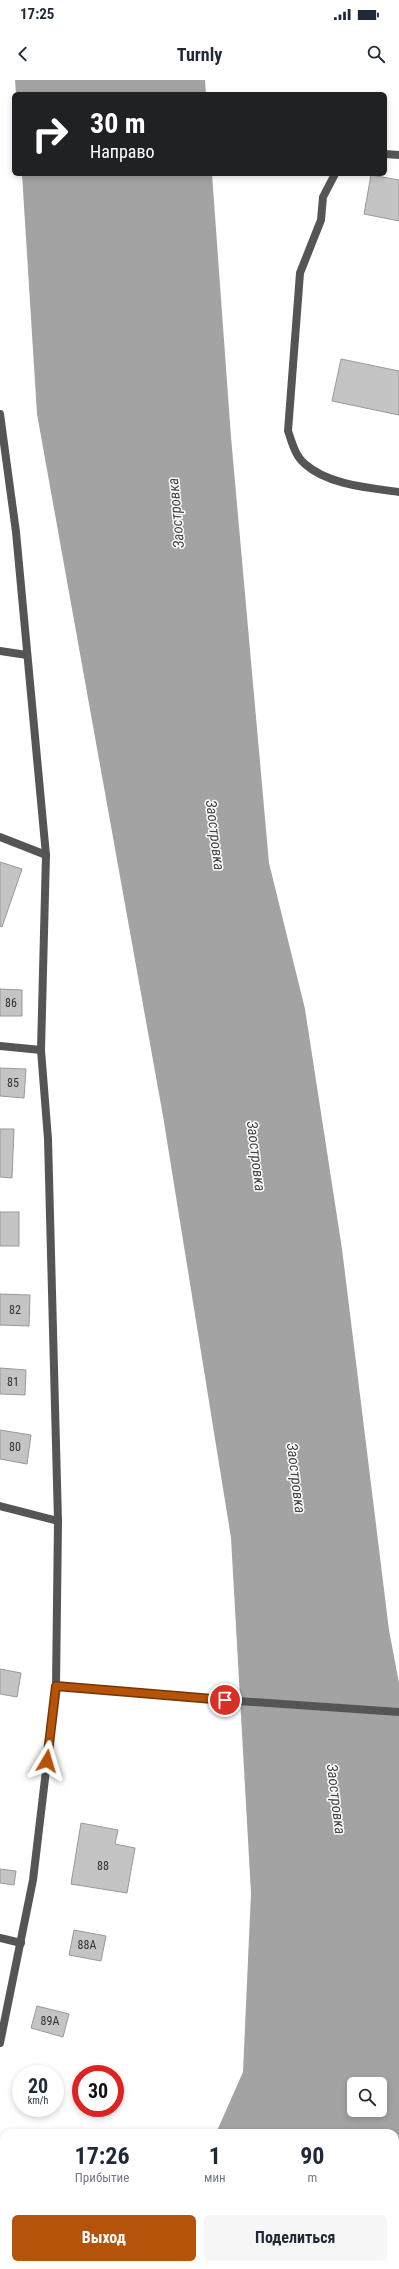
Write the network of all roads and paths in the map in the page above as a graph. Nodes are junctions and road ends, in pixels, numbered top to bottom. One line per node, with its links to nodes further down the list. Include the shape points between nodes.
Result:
1 (387, 154): 2 (street)
2 (399, 155)
3 (334, 176): 5 (street, via 323,197 321,220 300,273 288,431 295,451 305,464 344,483)
4 (0, 414): 7 (street, via 16,532)
5 (399, 492)
6 (0, 651): 7 (street)
7 (27, 655): 9 (street)
8 (0, 837): 9 (street)
9 (46, 855): 11 (street)
10 (0, 1046): 11 (street)
11 (41, 1050): 13 (street, via 48,1139)
12 (0, 1506): 13 (street)
13 (58, 1521): 14 (street)
14 (56, 1686): 15 (street); 17 (street, via 33,1880)
15 (399, 1712)
16 (0, 1938): 17 (street)
17 (21, 1943): 18 (street)
18 (0, 2043)

